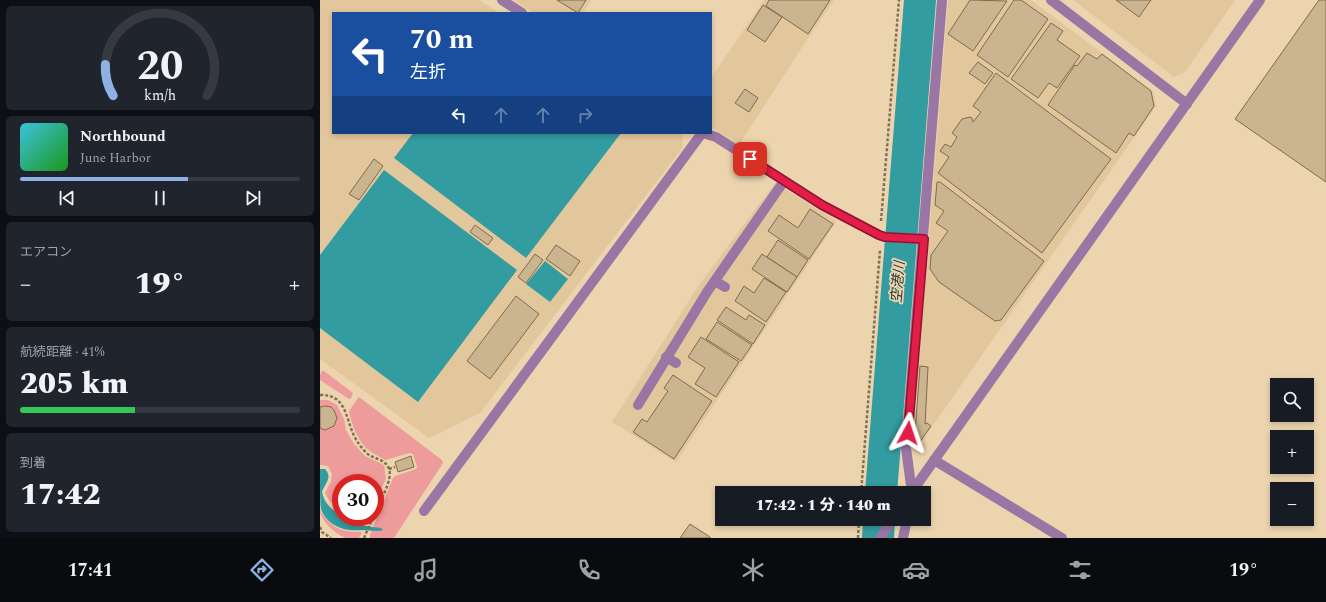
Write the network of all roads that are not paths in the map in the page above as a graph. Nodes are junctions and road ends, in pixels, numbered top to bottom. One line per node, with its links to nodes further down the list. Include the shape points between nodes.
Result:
1 (502, 0): 5 (street)
2 (942, 0): 10 (street)
3 (1051, 0): 6 (street)
4 (1260, 0): 6 (street)
5 (520, 12)
6 (1187, 104): 16 (street)
7 (702, 134): 19 (street)
8 (706, 134): 9 (street, via 716,137)
9 (784, 181): 10 (street, via 822,205 879,235); 11 (street)
10 (920, 239): 17 (street, via 906,448)
11 (715, 281): 12 (street); 13 (street)
12 (724, 287)
13 (666, 357): 14 (street); 15 (street)
14 (676, 363)
15 (638, 405)
16 (934, 460): 18 (street); 24 (street)
17 (911, 486)
18 (916, 486)
19 (424, 511)
20 (888, 526): 22 (street)
21 (906, 526): 23 (street)
22 (880, 538)
23 (903, 538)
24 (1062, 538)

